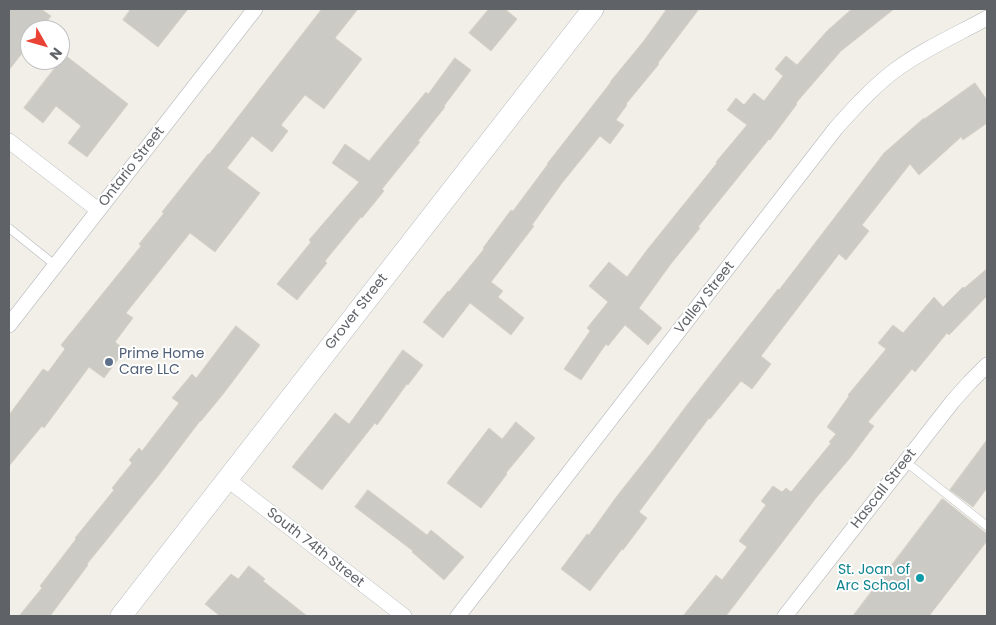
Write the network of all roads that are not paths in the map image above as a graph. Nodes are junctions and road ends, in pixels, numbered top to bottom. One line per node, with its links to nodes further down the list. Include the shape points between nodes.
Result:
1 (255, 9): 5 (street, Ontario Street)
2 (593, 9): 11 (street, Grover Street)
3 (987, 18): 15 (street, Valley Street, via 893,72 836,128)
4 (9, 141): 5 (street)
5 (98, 210): 7 (street, Ontario Street)
6 (9, 228): 7 (lane)
7 (55, 265): 8 (street, Ontario Street)
8 (9, 325)
9 (987, 366): 10 (street, Hascall Street, via 953,401)
10 (906, 462): 12 (lane); 16 (street, Hascall Street)
11 (227, 479): 13 (street, Grover Street); 14 (street, South 74th Street)
12 (987, 526)
13 (121, 616)
14 (404, 616)
15 (458, 616)
16 (786, 616)

